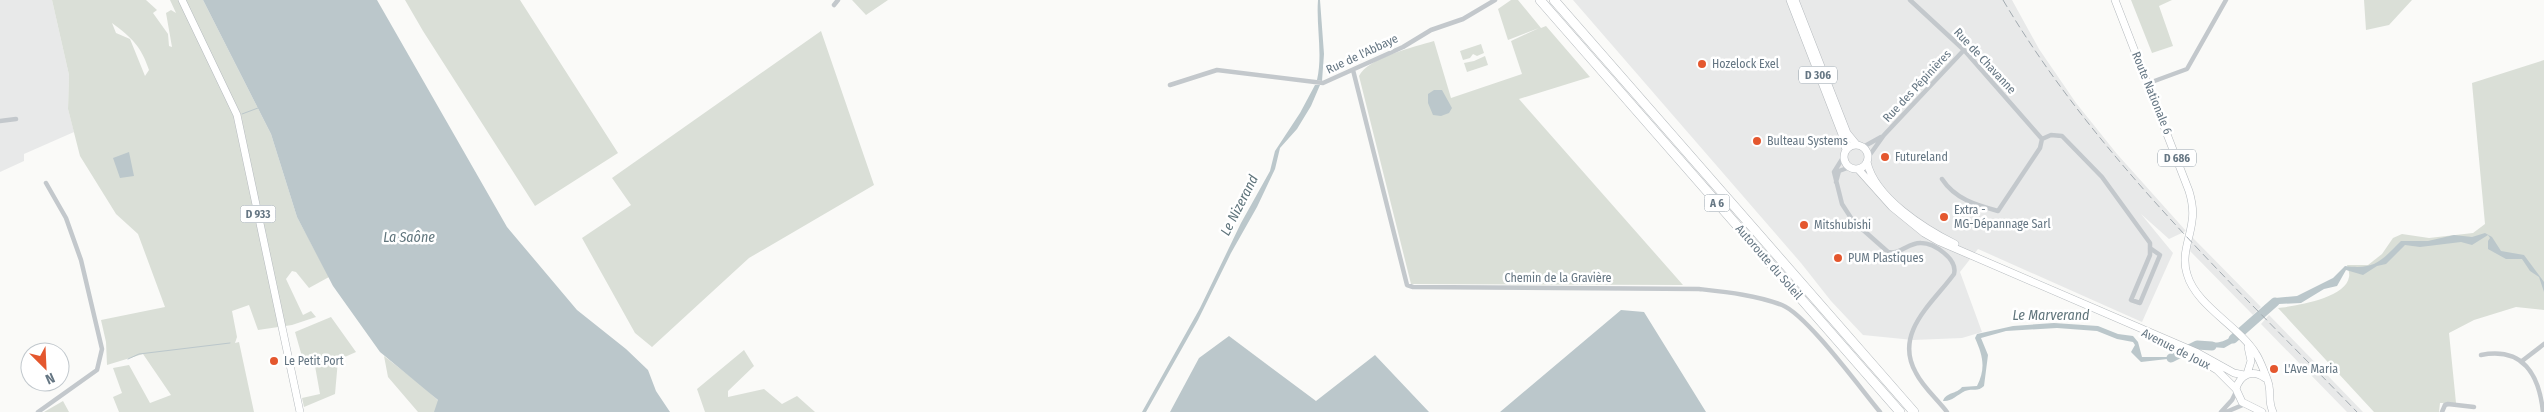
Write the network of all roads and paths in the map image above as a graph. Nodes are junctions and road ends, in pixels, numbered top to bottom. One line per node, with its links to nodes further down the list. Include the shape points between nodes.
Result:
1 (182, 0): 44 (main road, D 933, via 237,115)
2 (838, 0): 11 (street)
3 (1496, 0): 13 (street, Rue de l'Abbaye, via 1463,19 1431,30)
4 (1540, 0): 46 (highway, Autoroute du Soleil / A 6)
5 (1554, 0): 47 (highway, Autoroute du Soleil / A 6)
6 (1790, 0): 21 (main road, D 306, via 1844,138)
7 (1796, 0): 20 (main road, D 306, via 1847,133)
8 (1910, 0): 12 (street, Rue de Chavanne)
9 (2115, 0): 14 (main road, Route Nationale 6 / D 686)
10 (2226, 0): 14 (street, via 2186,68)
11 (834, 5)
12 (1964, 50): 18 (street, Rue des Pépinières); 19 (street, Rue de Chavanne)
13 (1353, 70): 15 (street, Rue de l'Abbaye, via 1323,83 1217,70); 45 (street, Chemin de la Gravière, via 1407,285 1699,289 1783,305 1806,323)
14 (2149, 83): 30 (main road, Route Nationale 6 / D 686, via 2193,206 2184,258 2187,276 2199,295)
15 (1170, 85)
16 (16, 119): 17 (street)
17 (0, 121)
18 (1884, 135): 20 (street, Rue des Pépinières); 22 (street, Rue des Pépinières)
19 (2042, 139): 25 (street, via 2040,148 1998,211 1971,203 1948,188); 28 (street, via 2051,135 2062,136 2102,178 2142,231)
20 (1860, 146): 21 (main road); 22 (main road)
21 (1845, 153): 23 (main road, via 1845,161); 27 (street, via 1834,172)
22 (1868, 159): 24 (main road); 29 (main road, Avenue de Joux, via 1876,181 1913,220)
23 (1850, 167): 24 (main road); 27 (street, via 1839,171)
24 (1858, 168): 29 (main road, Avenue de Joux, via 1892,207 1924,233)
25 (1942, 179)
26 (46, 183): 43 (street, via 66,218 81,260 102,349 97,370)
27 (1836, 184): 42 (street, via 1849,216 1884,250 1895,253 1923,243 1954,262 1954,274 1918,317 1909,341 1913,368)
28 (2150, 248): 28 (street, via 2131,300 2140,304 2160,255)
29 (1983, 260): 32 (main road, Avenue de Joux)
30 (2245, 341): 35 (main road, via 2251,360); 36 (main road, Route Nationale 6 / D 686, via 2257,356)
31 (2544, 344): 34 (street)
32 (2195, 354): 35 (main road, Avenue de Joux, via 2234,373); 37 (main road, Avenue de Joux)
33 (2481, 355): 34 (street, via 2503,353)
34 (2522, 361): 53 (street, via 2536,382)
35 (2246, 375): 36 (main road, via 2258,374); 37 (main road)
36 (2265, 378): 38 (main road, via 2270,387)
37 (2236, 390): 39 (main road); 48 (street, via 2232,400)
38 (2268, 397): 40 (main road, via 2262,404); 51 (main road)
39 (2245, 404): 40 (main road); 49 (street)
40 (2253, 406): 50 (main road)
41 (2474, 407): 52 (street, via 2448,404)
42 (1945, 410)
43 (38, 412)
44 (300, 412)
45 (1880, 412)
46 (1900, 412)
47 (1914, 412)
48 (2220, 412)
49 (2226, 412)
50 (2262, 412)
51 (2273, 412)
52 (2442, 412)
53 (2544, 412)

